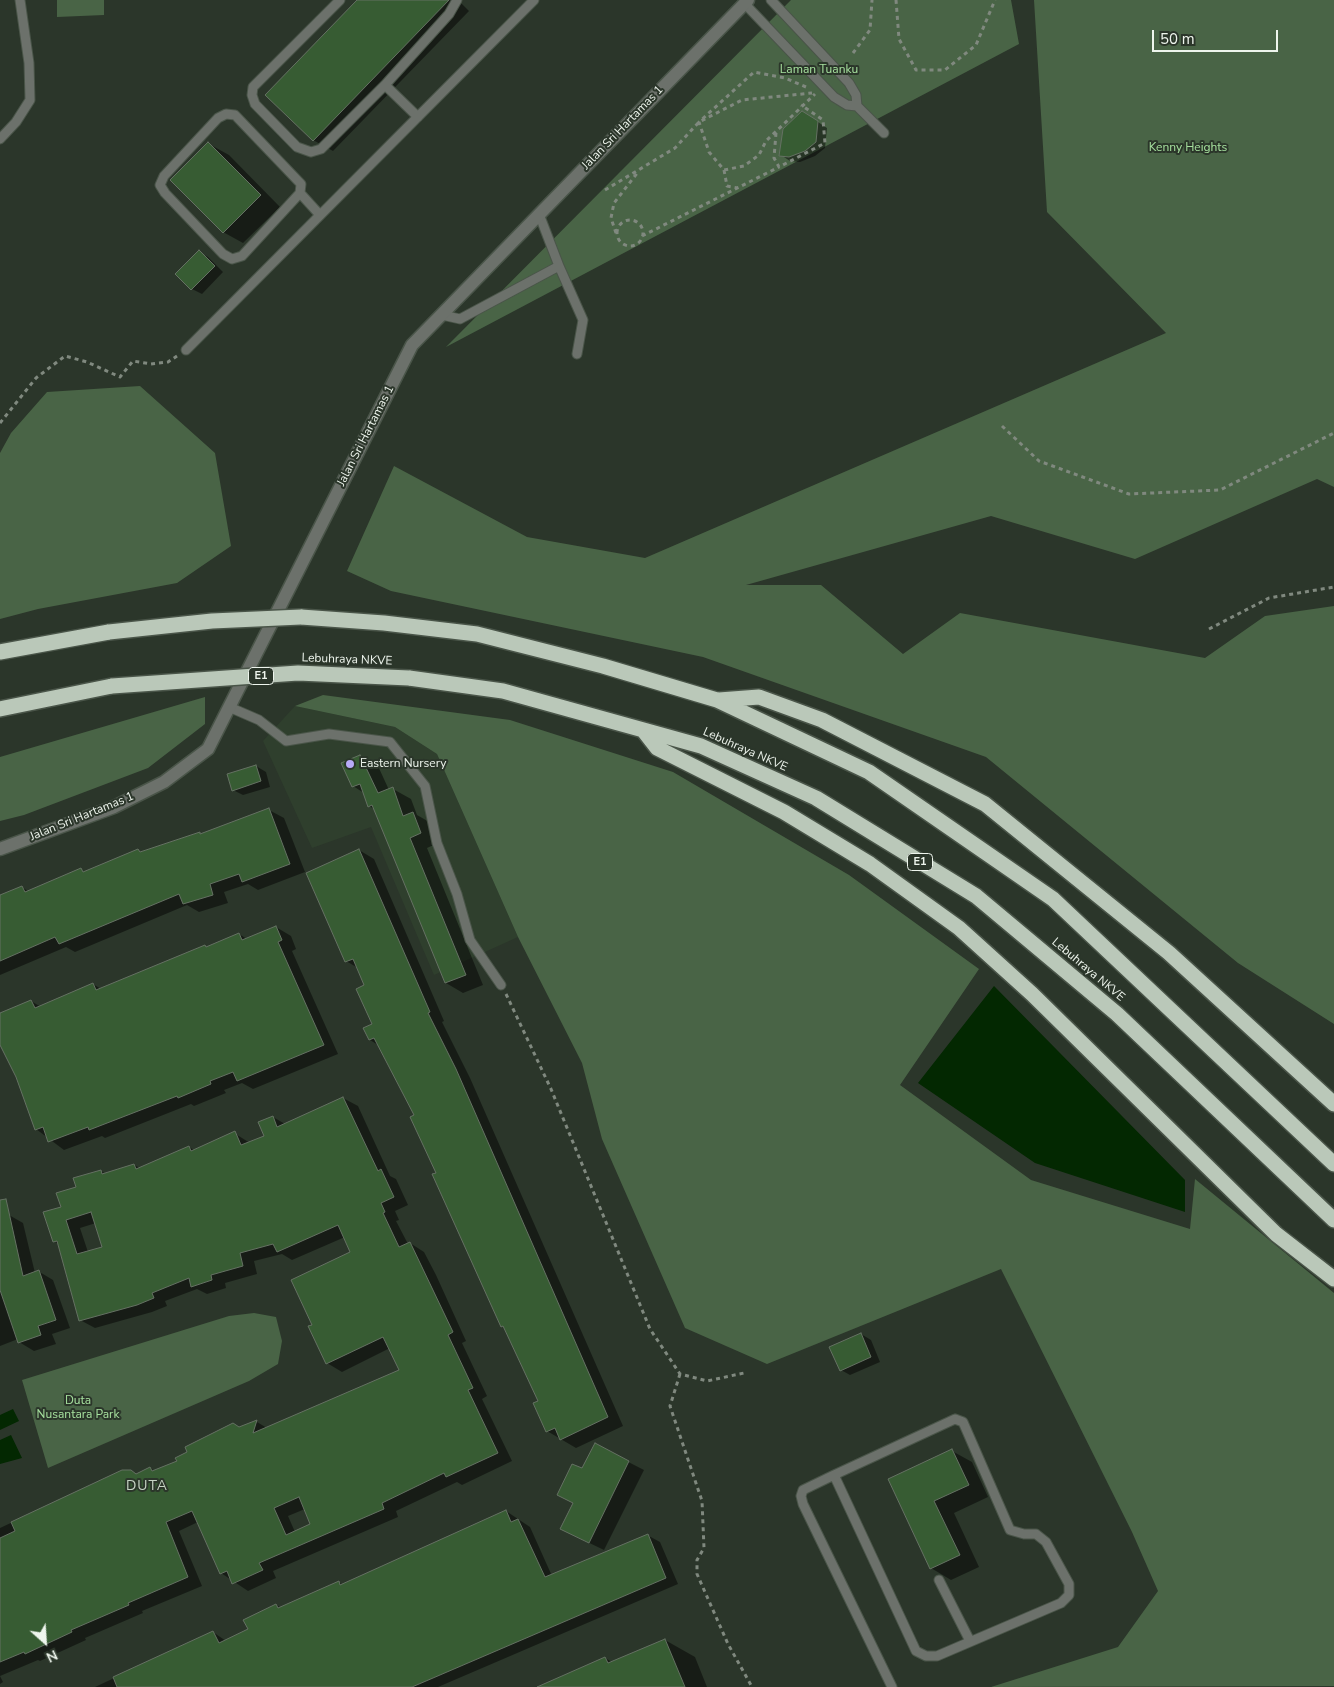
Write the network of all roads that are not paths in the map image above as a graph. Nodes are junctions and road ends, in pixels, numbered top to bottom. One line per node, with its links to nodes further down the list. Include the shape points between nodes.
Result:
1 (20, 0): 11 (lane, via 29,63 30,100)
2 (340, 0): 7 (lane, via 253,87 255,104 297,147 311,152 321,149)
3 (457, 0): 7 (lane, via 449,14)
4 (534, 0): 9 (lane)
5 (771, 0): 8 (lane, via 849,83)
6 (746, 2): 8 (lane, via 834,97 847,105); 13 (street, Jalan Sri Hartamas 1)
7 (384, 85): 9 (lane)
8 (857, 106): 10 (lane)
9 (418, 117): 14 (lane)
10 (884, 133)
11 (0, 139)
12 (300, 193): 12 (lane, via 242,256 232,259 223,254 160,185 164,176 218,118 226,114 235,115 301,184); 14 (lane)
13 (540, 214): 15 (lane); 16 (street, Jalan Sri Hartamas 1)
14 (320, 215): 17 (lane)
15 (559, 266): 16 (lane, via 460,319); 18 (lane, via 583,320)
16 (442, 315): 21 (street, Jalan Sri Hartamas 1, via 412,345)
17 (186, 350)
18 (577, 354)
19 (0, 652): 20 (highway, Lebuhraya NKVE, bridge, via 109,632 212,621 301,617 477,634 603,666)
20 (717, 700): 26 (highway, via 759,697 822,720 985,804 1169,953); 27 (highway, Lebuhraya NKVE, via 869,772 1054,899)
21 (229, 707): 24 (street, Jalan Sri Hartamas 1, via 208,749 164,782 114,807); 25 (lane, via 259,720 286,741 329,734 390,742 425,786 437,843 457,894 470,940)
22 (0, 709): 23 (highway, Lebuhraya NKVE / E1, bridge, via 112,686 298,673 410,678 503,691)
23 (643, 730): 28 (highway, Lebuhraya NKVE / E1, via 701,746 816,798 976,896 1117,1014); 29 (highway, via 657,748 784,812 870,864 959,928 1039,1001 1276,1234)
24 (0, 850)
25 (501, 985)
26 (1334, 1104)
27 (1334, 1164)
28 (1334, 1220)
29 (1334, 1279)
30 (834, 1475): 32 (lane, via 916,1650 926,1656 937,1656); 32 (lane, via 945,1422 955,1419 963,1422 1010,1530 1036,1534 1046,1542 1069,1584 1069,1596 1061,1603); 33 (lane, via 804,1490 801,1496 803,1504)
31 (939, 1580): 32 (lane)
32 (970, 1641)
33 (892, 1687)

